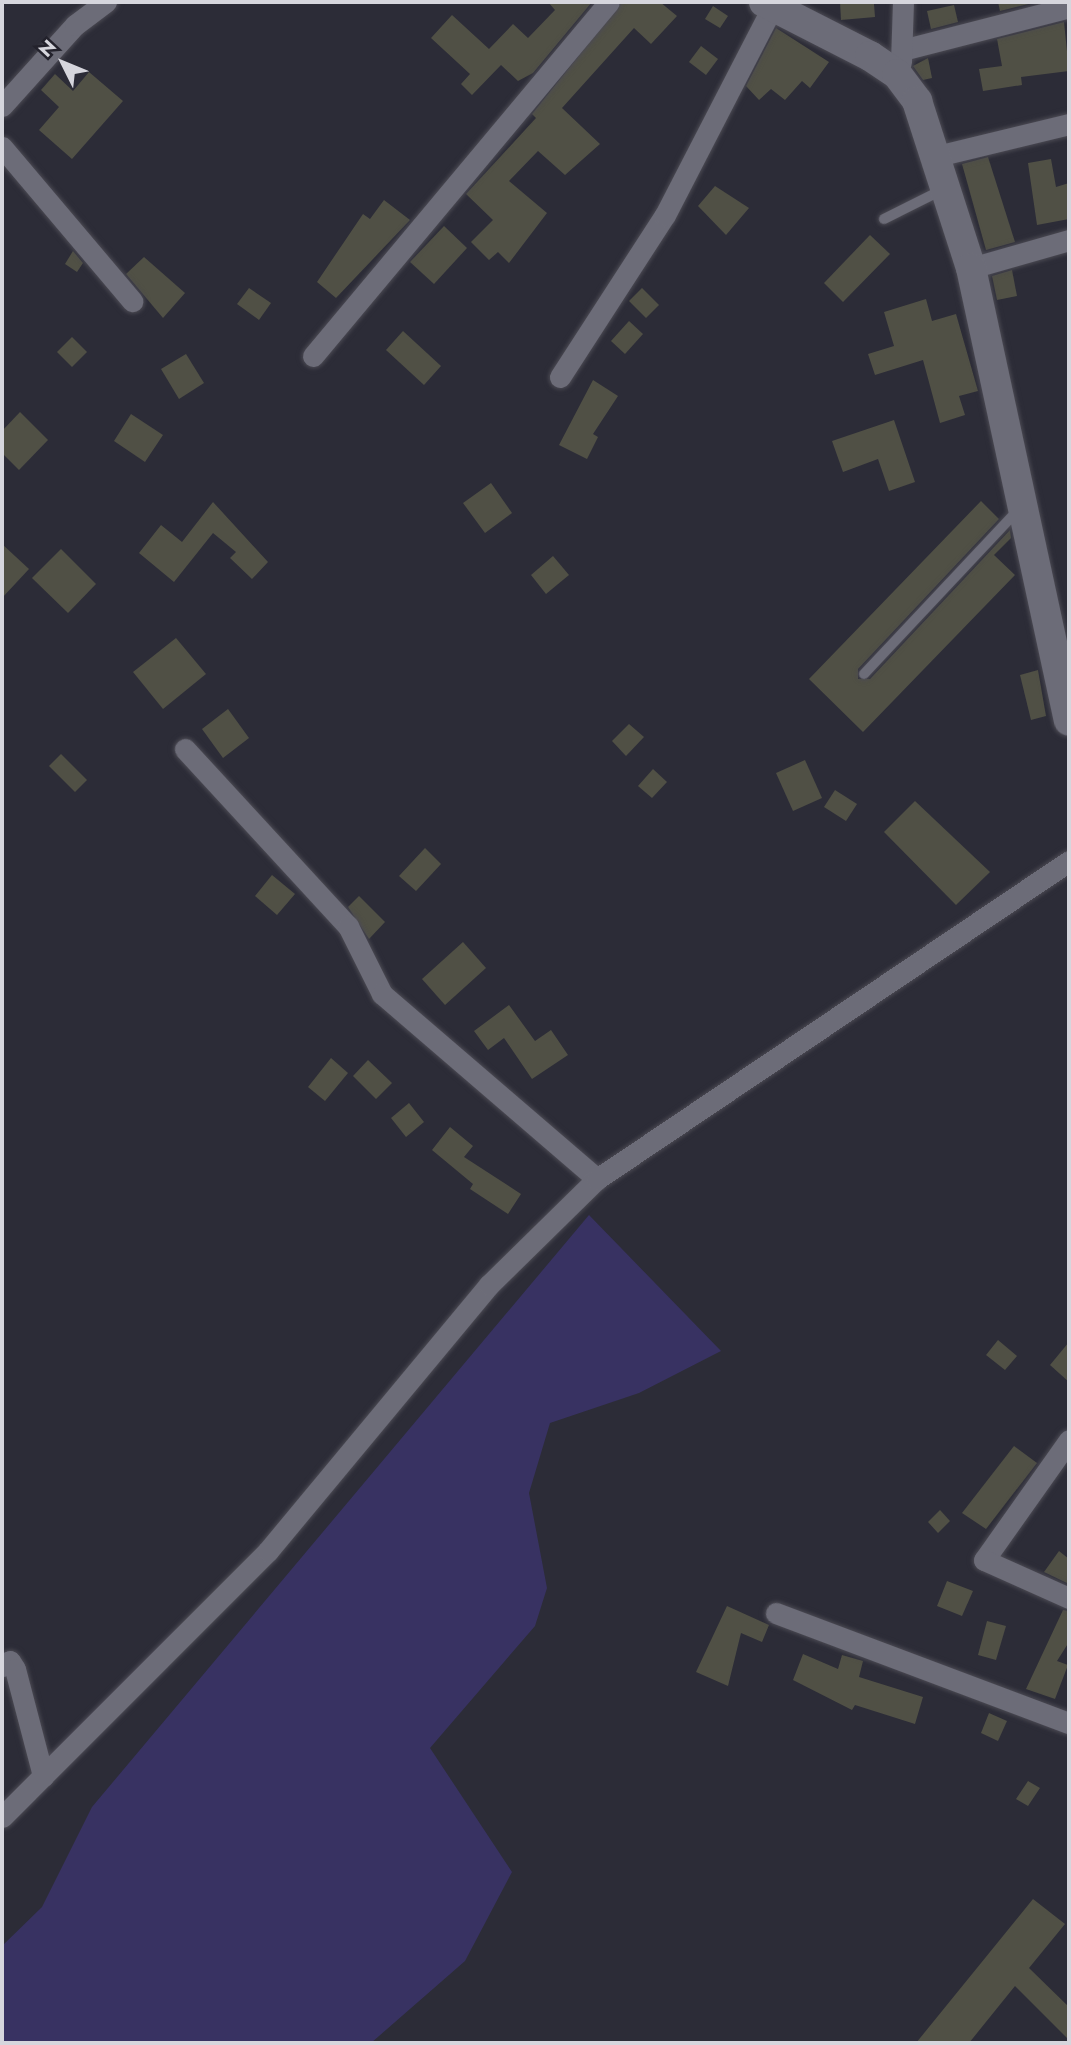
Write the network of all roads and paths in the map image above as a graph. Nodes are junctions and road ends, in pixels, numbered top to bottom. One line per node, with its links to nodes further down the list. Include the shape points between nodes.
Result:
1 (106, 2): 7 (street, via 75,25)
2 (609, 2): 16 (street)
3 (903, 2): 6 (street)
4 (769, 4): 6 (street); 17 (street, via 665,215)
5 (1069, 8): 6 (street)
6 (901, 62): 10 (street)
7 (2, 106)
8 (1069, 124): 10 (street)
9 (2, 147): 15 (street)
10 (937, 156): 11 (street)
11 (947, 187): 12 (lane); 14 (street)
12 (884, 219)
13 (1069, 240): 14 (street)
14 (971, 268): 18 (street)
15 (132, 301)
16 (313, 356)
17 (560, 377)
18 (1025, 502): 19 (street); 20 (lane)
19 (1063, 653): 21 (street)
20 (864, 674)
21 (1069, 721)
22 (185, 749): 24 (street, via 348,926 382,994)
23 (1069, 861): 24 (street)
24 (597, 1179): 30 (street, via 489,1285 268,1551)
25 (1069, 1440): 26 (street, via 984,1560)
26 (1069, 1598)
27 (776, 1613): 29 (street)
28 (2, 1666): 30 (street, via 10,1661 15,1669)
29 (1069, 1723)
30 (43, 1776): 31 (street)
31 (2, 1817)

